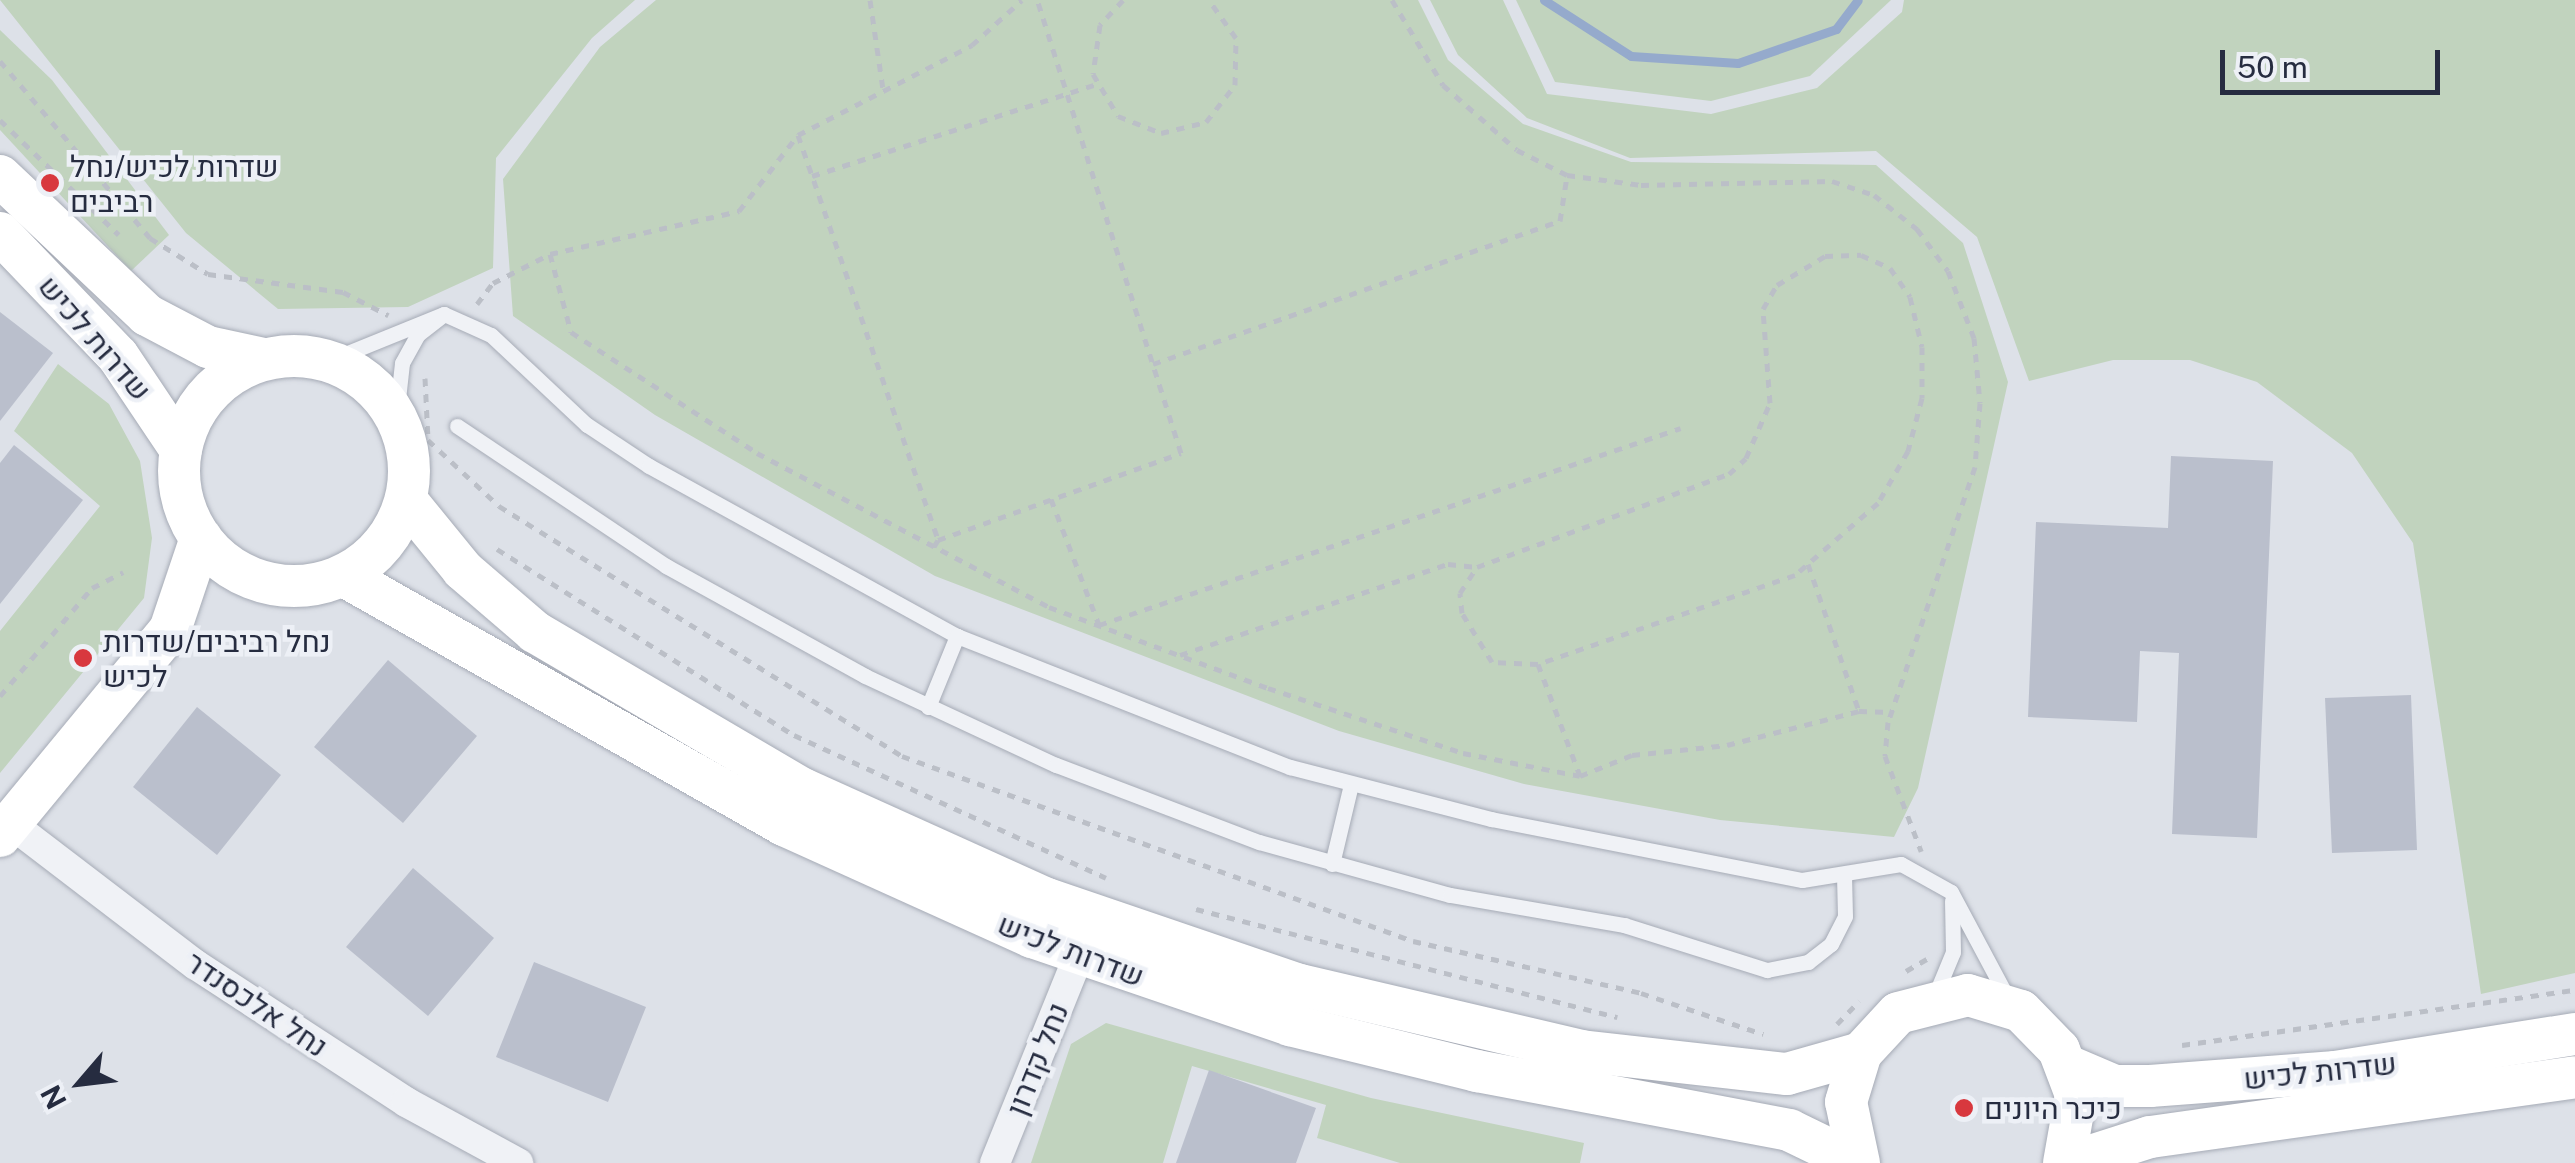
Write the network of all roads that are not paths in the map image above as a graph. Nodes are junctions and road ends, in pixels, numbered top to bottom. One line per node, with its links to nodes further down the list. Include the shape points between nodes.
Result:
1 (0, 176): 4 (street, שדרות לכיש, via 147,315 208,347)
2 (0, 233): 8 (street, שדרות לכיש, via 118,356)
3 (444, 314): 5 (lane); 6 (lane, via 418,334 402,363); 14 (lane, via 466,318 587,425 650,466)
4 (264, 359): 5 (street); 8 (street, via 204,399)
5 (328, 361): 6 (street, via 368,382)
6 (396, 417): 9 (street, via 409,456)
7 (457, 426): 15 (lane, via 666,566)
8 (181, 450): 10 (street, via 180,489)
9 (406, 500): 11 (street, via 388,539); 25 (street, שדרות לכיש, via 440,542 535,632 706,736 910,840 1120,927 1318,990 1581,1051 1787,1074)
10 (200, 538): 12 (street); 13 (street)
11 (344, 576): 12 (street, via 301,586); 21 (street, שדרות לכיש, via 784,824)
12 (257, 580): 13 (street)
13 (170, 630): 17 (street)
14 (957, 636): 15 (lane); 16 (lane, via 1173,726)
15 (928, 707): 18 (lane, via 1150,803)
16 (1352, 784): 18 (lane); 19 (lane, via 1636,852 1802,880)
17 (5, 829): 28 (street, נחל אלכסנדר, via 212,976 406,1102)
18 (1332, 864): 19 (lane, via 1450,895 1624,925 1767,970 1808,962 1831,944 1845,916)
19 (1844, 875): 20 (lane, via 1900,864 1930,874)
20 (1951, 892): 22 (lane, via 1953,952); 23 (lane)
21 (1079, 955): 29 (street, נחל קדרון); 30 (street, שדרות לכיש, via 1382,1049 1789,1130)
22 (1932, 998): 23 (street, via 1986,997); 25 (street, via 1898,1013)
23 (2020, 1011): 26 (street)
24 (2575, 1034): 26 (street, שדרות לכיש, via 2335,1072 2150,1086 2115,1086)
25 (1861, 1053): 30 (street, via 1846,1102)
26 (2068, 1066): 31 (street, via 2076,1124)
27 (2575, 1076): 31 (street, שדרות לכיש, via 2150,1137)
28 (518, 1163)
29 (996, 1163)
30 (1858, 1163)
31 (2067, 1163)

